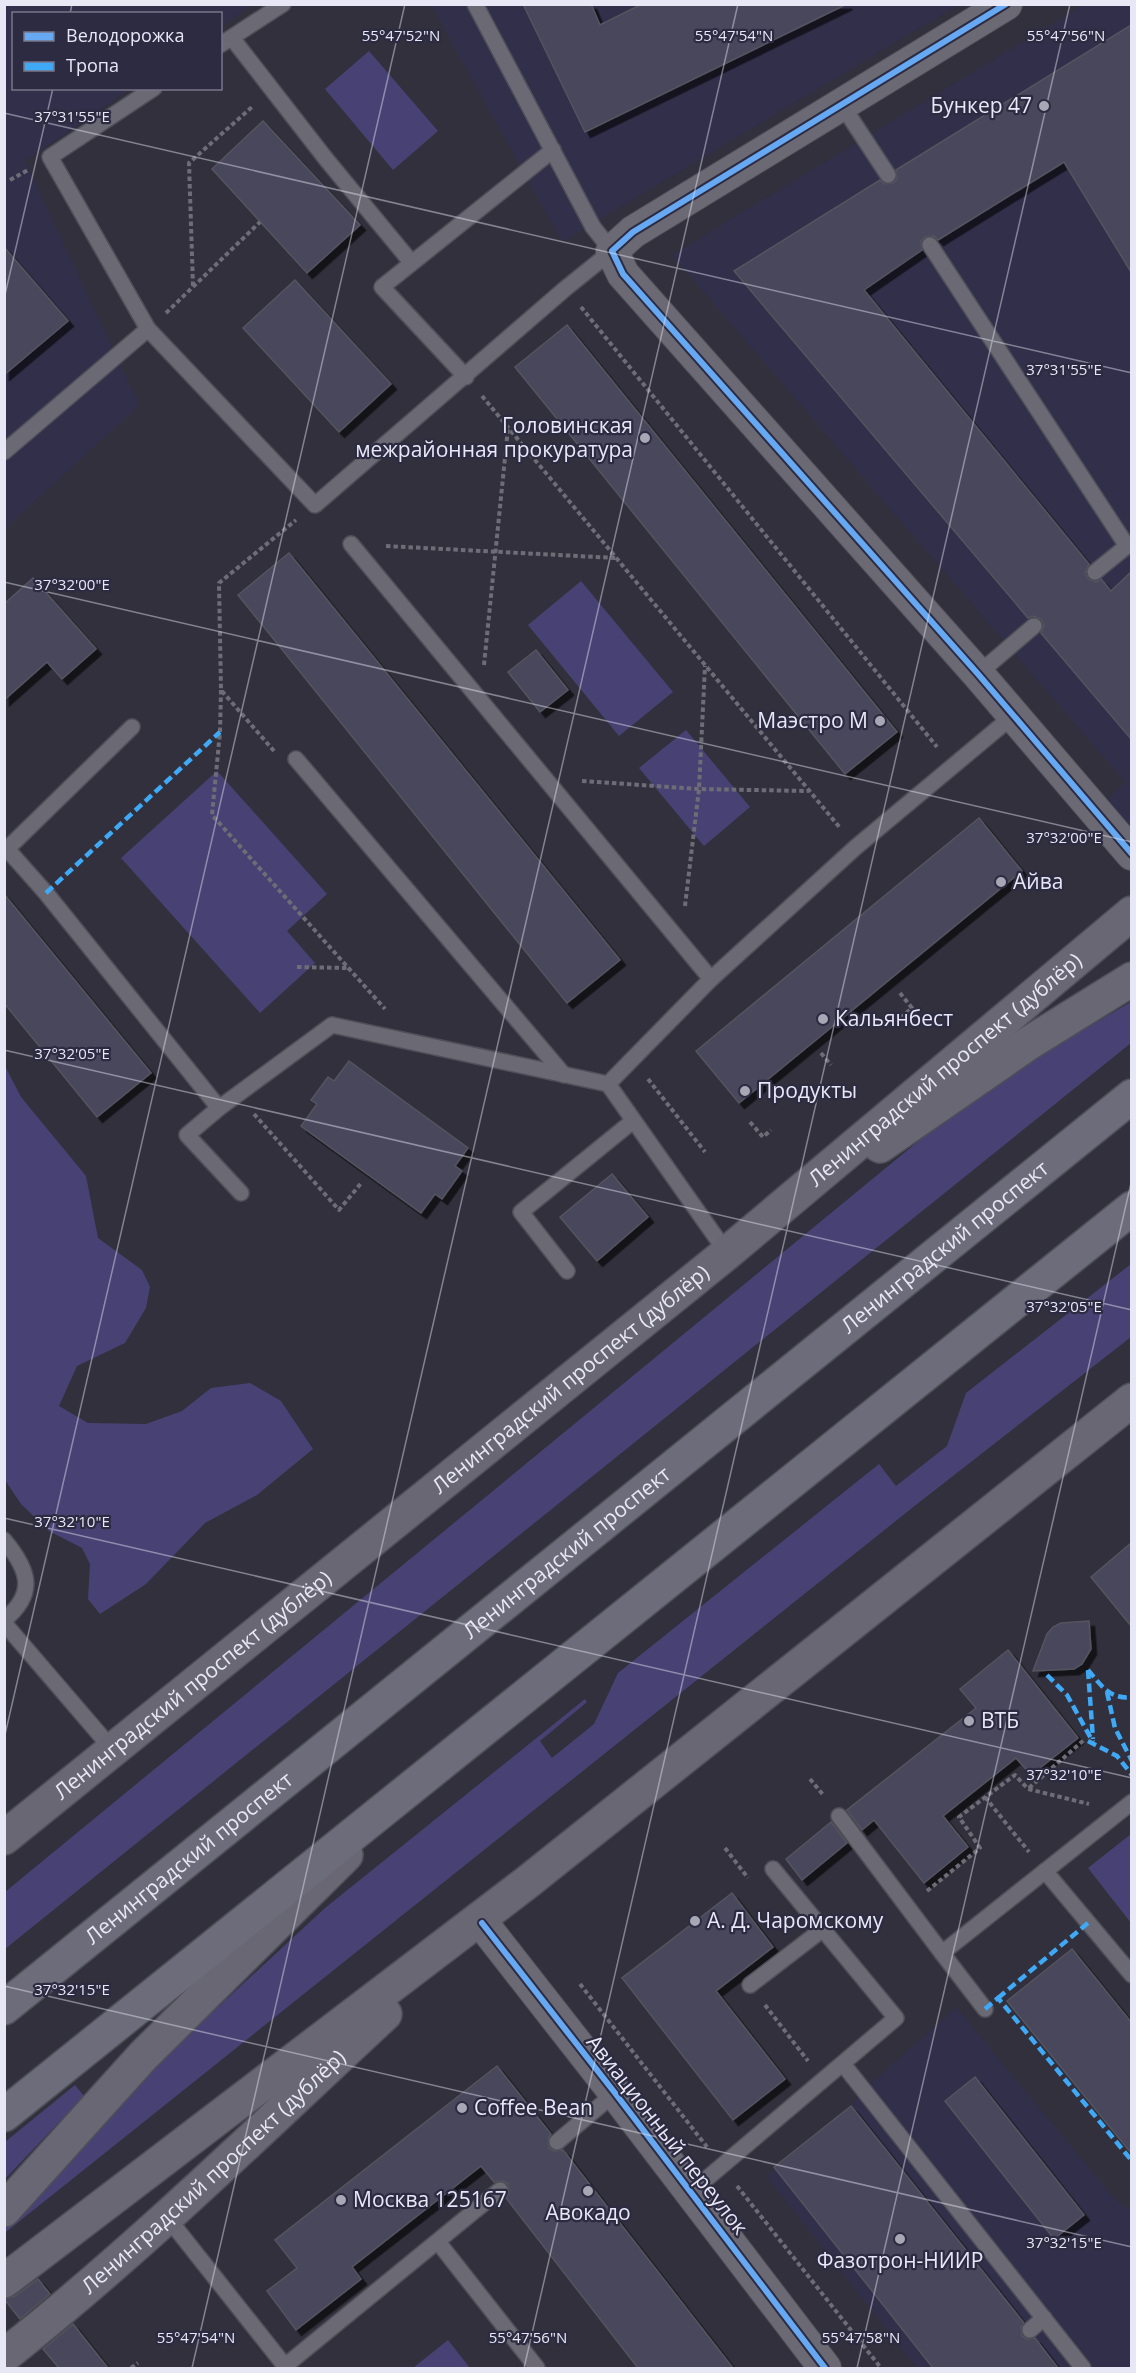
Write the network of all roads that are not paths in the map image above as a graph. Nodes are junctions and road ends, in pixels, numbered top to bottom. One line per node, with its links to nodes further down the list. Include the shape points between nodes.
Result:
1 (283, 4): 4 (lane)
2 (475, 4): 7 (lane)
3 (1006, 4): 6 (street)
4 (226, 42): 11 (lane, via 272,90)
5 (151, 90): 12 (lane, via 50,157)
6 (842, 105): 8 (lane); 10 (street, via 633,232)
7 (553, 150): 10 (lane, via 593,227); 11 (lane)
8 (888, 175)
9 (930, 245): 16 (lane, via 1126,546)
10 (612, 251): 13 (lane); 18 (street, via 623,274)
11 (411, 262): 13 (lane, via 382,287)
12 (148, 329): 13 (lane, via 315,505); 14 (lane)
13 (466, 377)
14 (4, 452)
15 (351, 544): 25 (lane)
16 (1095, 572)
17 (1034, 626): 18 (lane)
18 (978, 674): 19 (street)
19 (1014, 715): 22 (street); 25 (lane, via 856,847)
20 (132, 727): 29 (lane, via 7,849)
21 (296, 759): 26 (lane)
22 (1131, 854)
23 (1131, 913): 33 (main road, Ленинградский проспект (дублёр))
24 (1131, 978): 33 (main road)
25 (711, 979): 27 (lane)
26 (564, 1075): 27 (lane); 29 (lane, via 332,1025)
27 (608, 1084): 30 (lane)
28 (1131, 1096): 52 (main road, Ленинградский проспект)
29 (219, 1108): 31 (lane, via 187,1135)
30 (633, 1121): 34 (lane); 35 (lane, via 521,1212)
31 (241, 1193)
32 (1131, 1208): 40 (main road)
33 (753, 1229): 34 (main road, Ленинградский проспект (дублёр))
34 (727, 1253): 39 (main road, Ленинградский проспект (дублёр))
35 (567, 1270)
36 (1131, 1400): 46 (main road, Ленинградский проспект (дублёр))
37 (4, 1540): 38 (lane, via 26,1573 26,1591 19,1608)
38 (4, 1622): 39 (lane)
39 (113, 1750): 43 (main road, Ленинградский проспект (дублёр))
40 (427, 1775): 56 (main road); 60 (main road, via 143,2056)
41 (1125, 1807): 45 (lane)
42 (839, 1816): 49 (lane)
43 (4, 1838)
44 (773, 1869): 48 (lane)
45 (1045, 1871): 49 (lane); 50 (lane)
46 (525, 1884): 47 (main road, Ленинградский проспект (дублёр)); 63 (main road, Ленинградский проспект (дублёр))
47 (482, 1923): 55 (street, Авиационный переулок); 61 (main road, Ленинградский проспект (дублёр))
48 (823, 1929): 51 (lane); 54 (lane, via 896,2018)
49 (942, 1953): 53 (lane)
50 (1131, 1975)
51 (750, 1985)
52 (4, 2008)
53 (985, 2009)
54 (843, 2064): 59 (lane); 64 (lane)
55 (615, 2093): 57 (lane); 59 (street, Авиационный переулок)
56 (4, 2115)
57 (557, 2142)
58 (500, 2190): 62 (lane)
59 (691, 2192): 68 (street, Авиационный переулок)
60 (4, 2210)
61 (167, 2217): 62 (lane, via 285,2366); 66 (main road, Ленинградский проспект (дублёр), via 65,2308)
62 (438, 2242): 67 (lane)
63 (4, 2281)
64 (1044, 2318): 65 (lane); 69 (lane)
65 (1029, 2330)
66 (4, 2356)
67 (537, 2368)
68 (825, 2368)
69 (1083, 2368)

